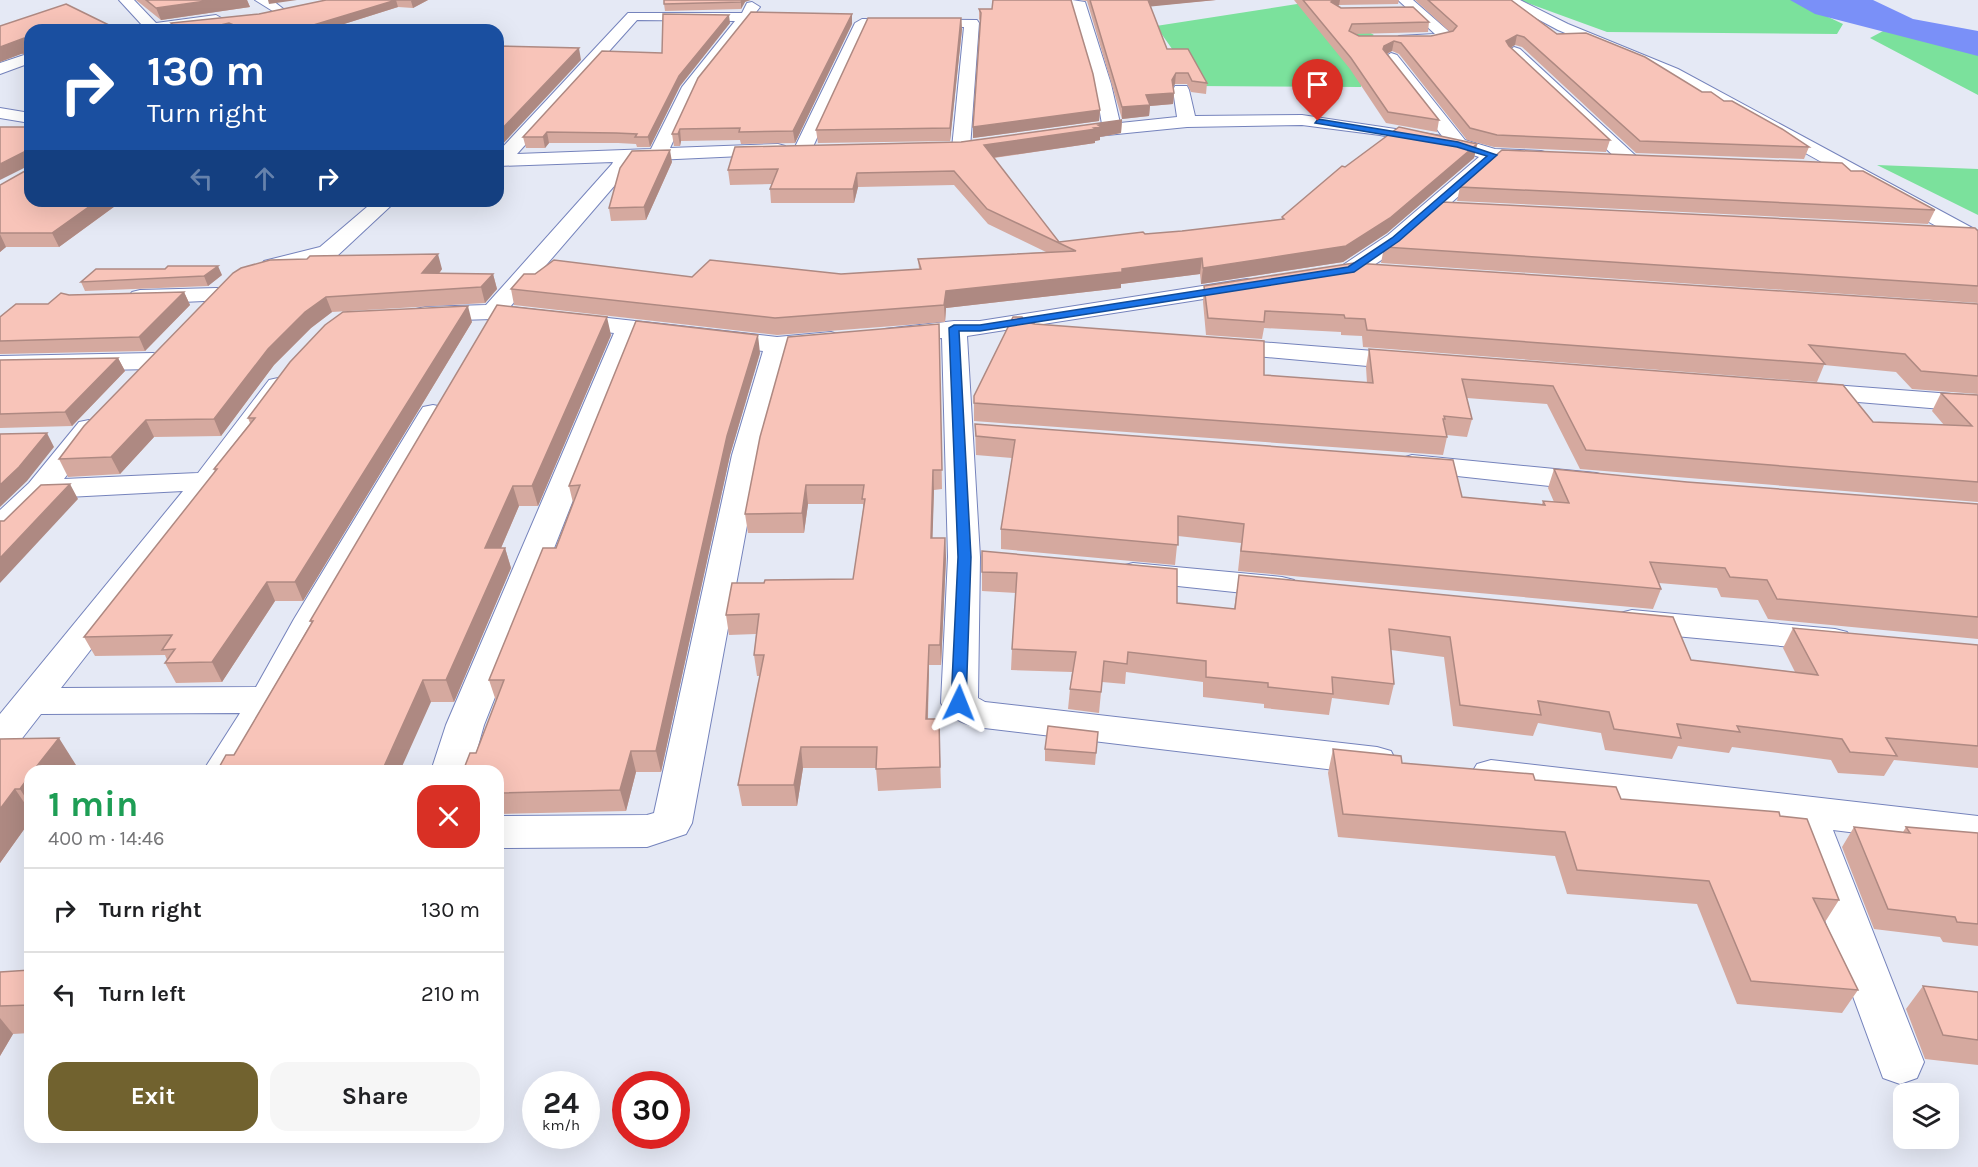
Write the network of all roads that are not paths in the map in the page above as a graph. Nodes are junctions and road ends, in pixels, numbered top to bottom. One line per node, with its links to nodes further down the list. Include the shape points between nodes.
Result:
1 (126, 0): 10 (street)
2 (1509, 0): 39 (street, via 1672,72)
3 (661, 2): 8 (street, via 753,6)
4 (1078, 2): 21 (street)
5 (261, 7): 7 (street)
6 (1405, 7): 12 (street, via 1445,36)
7 (285, 10)
8 (746, 17): 29 (street, via 690,87); 30 (street, via 633,16)
9 (228, 18): 11 (street)
10 (149, 24)
11 (183, 24)
12 (1388, 39)
13 (1515, 52): 36 (street)
14 (1391, 58): 23 (street)
15 (24, 60): 16 (street)
16 (0, 69)
17 (1181, 90): 20 (street)
18 (0, 113): 19 (street)
19 (24, 117)
20 (1187, 122): 21 (street); 23 (street, via 1318,121)
21 (1112, 127): 22 (street)
22 (1054, 135)
23 (1458, 144): 32 (street)
24 (984, 145): 26 (street)
25 (938, 148): 26 (street)
26 (961, 148): 27 (street, via 972,23 862,23)
27 (803, 149): 28 (street); 29 (street)
28 (826, 149)
29 (658, 153): 31 (street)
30 (504, 155)
31 (626, 155): 35 (street); 49 (street, via 580,216)
32 (1493, 155): 33 (street); 41 (street)
33 (1561, 157)
34 (1595, 159): 36 (street)
35 (504, 160)
36 (1629, 160): 37 (street)
37 (1653, 161)
38 (1804, 167): 39 (street)
39 (1850, 169): 44 (street)
40 (379, 207): 47 (street, via 328,252 243,273)
41 (1432, 208): 42 (street); 45 (street, via 1379,253 1339,272)
42 (1456, 210)
43 (1920, 233): 44 (street)
44 (1973, 237)
45 (1383, 272)
46 (1270, 282): 53 (street)
47 (217, 295): 48 (street); 51 (street)
48 (122, 297)
49 (493, 312): 50 (street); 52 (street); 55 (street)
50 (392, 315)
51 (193, 320)
52 (629, 327): 56 (street); 81 (street, via 465,725)
53 (967, 328): 54 (street); 56 (street); 82 (street, via 976,558 959,703 976,714)
54 (1087, 336)
55 (474, 343)
56 (777, 345): 85 (street, via 746,455 672,824 647,831)
57 (1195, 345): 58 (street)
58 (1433, 363)
59 (0, 364): 61 (street, via 161,353)
60 (292, 367): 69 (street)
61 (129, 386)
62 (1778, 389): 64 (street)
63 (444, 394): 77 (street)
64 (1978, 404)
65 (105, 411): 66 (street)
66 (81, 436): 67 (street); 71 (street)
67 (46, 437)
68 (1384, 461): 70 (street)
69 (207, 481): 71 (street); 78 (street)
70 (1621, 485)
71 (40, 489): 72 (street)
72 (0, 527)
73 (1108, 570): 74 (street)
74 (1311, 590)
75 (1597, 617): 76 (street)
76 (1860, 642)
77 (267, 700): 78 (street); 80 (street)
78 (31, 701): 79 (street)
79 (0, 740)
80 (227, 765)
81 (453, 765)
82 (1413, 765)
83 (1461, 771): 84 (street)
84 (1805, 811): 86 (street); 87 (street)
85 (504, 832)
86 (1978, 832)
87 (1900, 1062)

